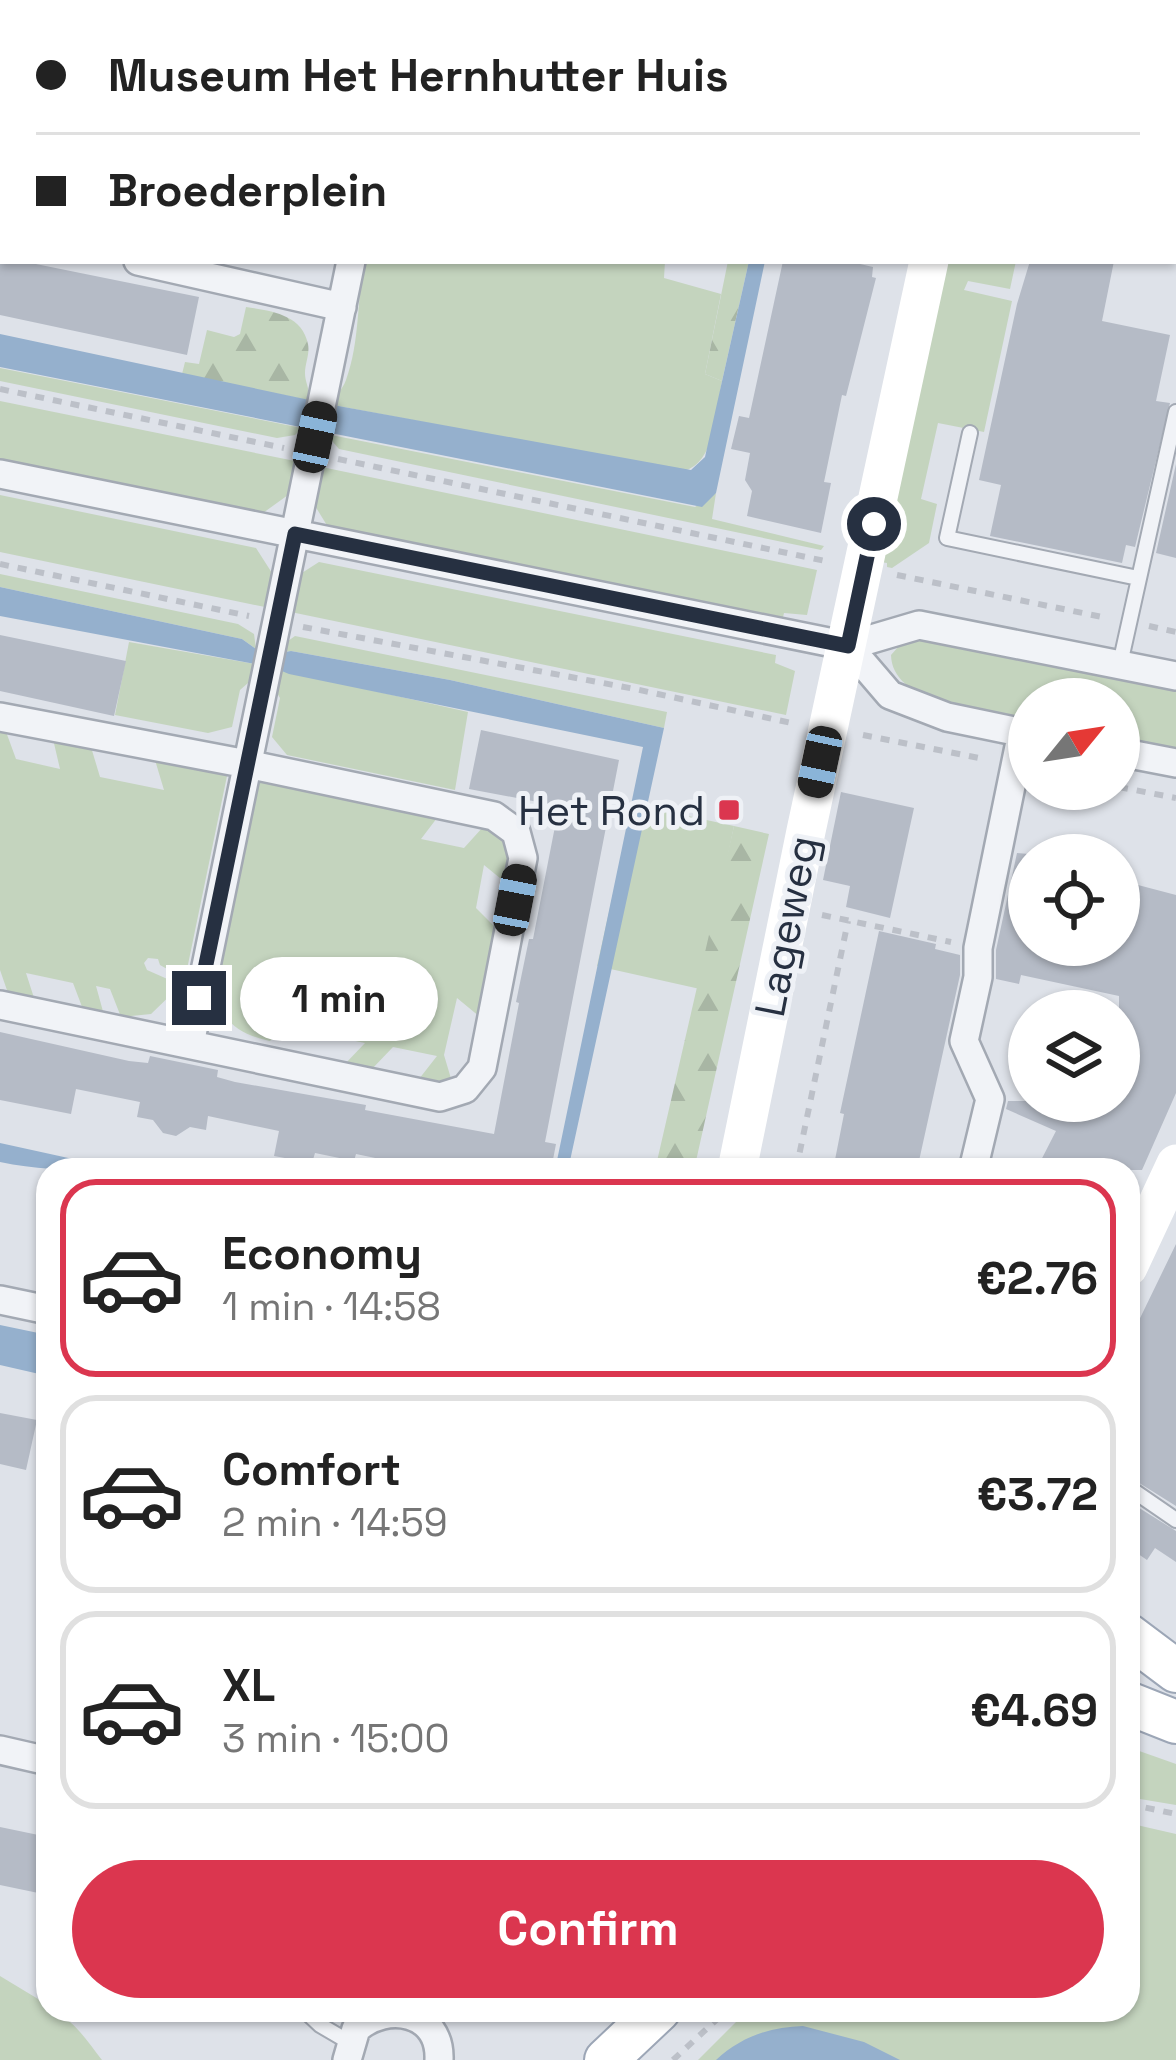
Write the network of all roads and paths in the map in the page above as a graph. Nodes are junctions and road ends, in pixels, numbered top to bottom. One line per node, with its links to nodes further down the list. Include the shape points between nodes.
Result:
1 (151, 264): 4 (street)
2 (350, 264): 4 (street)
3 (928, 264): 12 (main road, Lageweg)
4 (342, 307): 8 (street)
5 (0, 389): 8 (path)
6 (1176, 412): 13 (lane)
7 (970, 434): 13 (lane, via 947,538)
8 (313, 445): 10 (street); 12 (path)
9 (0, 474): 10 (street)
10 (295, 534): 15 (street); 16 (street)
11 (0, 564): 15 (path)
12 (849, 566): 14 (path); 16 (main road, Lageweg)
13 (1138, 578): 14 (lane)
14 (1129, 622): 17 (lane)
15 (273, 632): 20 (path); 23 (street)
16 (848, 646): 17 (street, via 919,626); 20 (main road, Lageweg); 21 (street, via 890,695)
17 (1120, 664): 18 (street)
18 (1176, 676)
19 (0, 717): 23 (street)
20 (812, 726): 24 (path); 29 (main road, Lageweg)
21 (1008, 730)
22 (1140, 756): 25 (street)
23 (248, 764): 33 (street); 33 (street, via 494,816 516,832 523,858 482,1067 465,1089 440,1097)
24 (1008, 764)
25 (1176, 764)
26 (1140, 791): 27 (path)
27 (1176, 798)
28 (1008, 800): 31 (street)
29 (790, 908): 30 (path); 34 (main road, Lageweg)
30 (848, 921): 31 (path); 35 (path)
31 (978, 948): 36 (street, via 964,1041 990,1099)
32 (0, 1005): 33 (street)
33 (190, 1044)
34 (739, 1158)
35 (799, 1158)
36 (976, 1158)
37 (1176, 1164): 38 (main road)
38 (1140, 1242)
39 (0, 1300): 40 (street)
40 (36, 1308)
41 (1140, 1495): 42 (lane)
42 (1176, 1520)
43 (1140, 1644): 44 (main road)
44 (1176, 1671)
45 (1140, 1708): 46 (main road)
46 (1176, 1722)
47 (1140, 1737): 48 (main road)
48 (1176, 1747)
49 (0, 1750): 50 (street)
50 (36, 1758)
51 (1140, 1806): 52 (path)
52 (1176, 1814)
53 (317, 2022): 57 (lane)
54 (421, 2022): 58 (street)
55 (646, 2022): 59 (main road)
56 (714, 2022): 60 (path)
57 (352, 2035)
58 (439, 2060)
59 (606, 2060)
60 (673, 2060)

